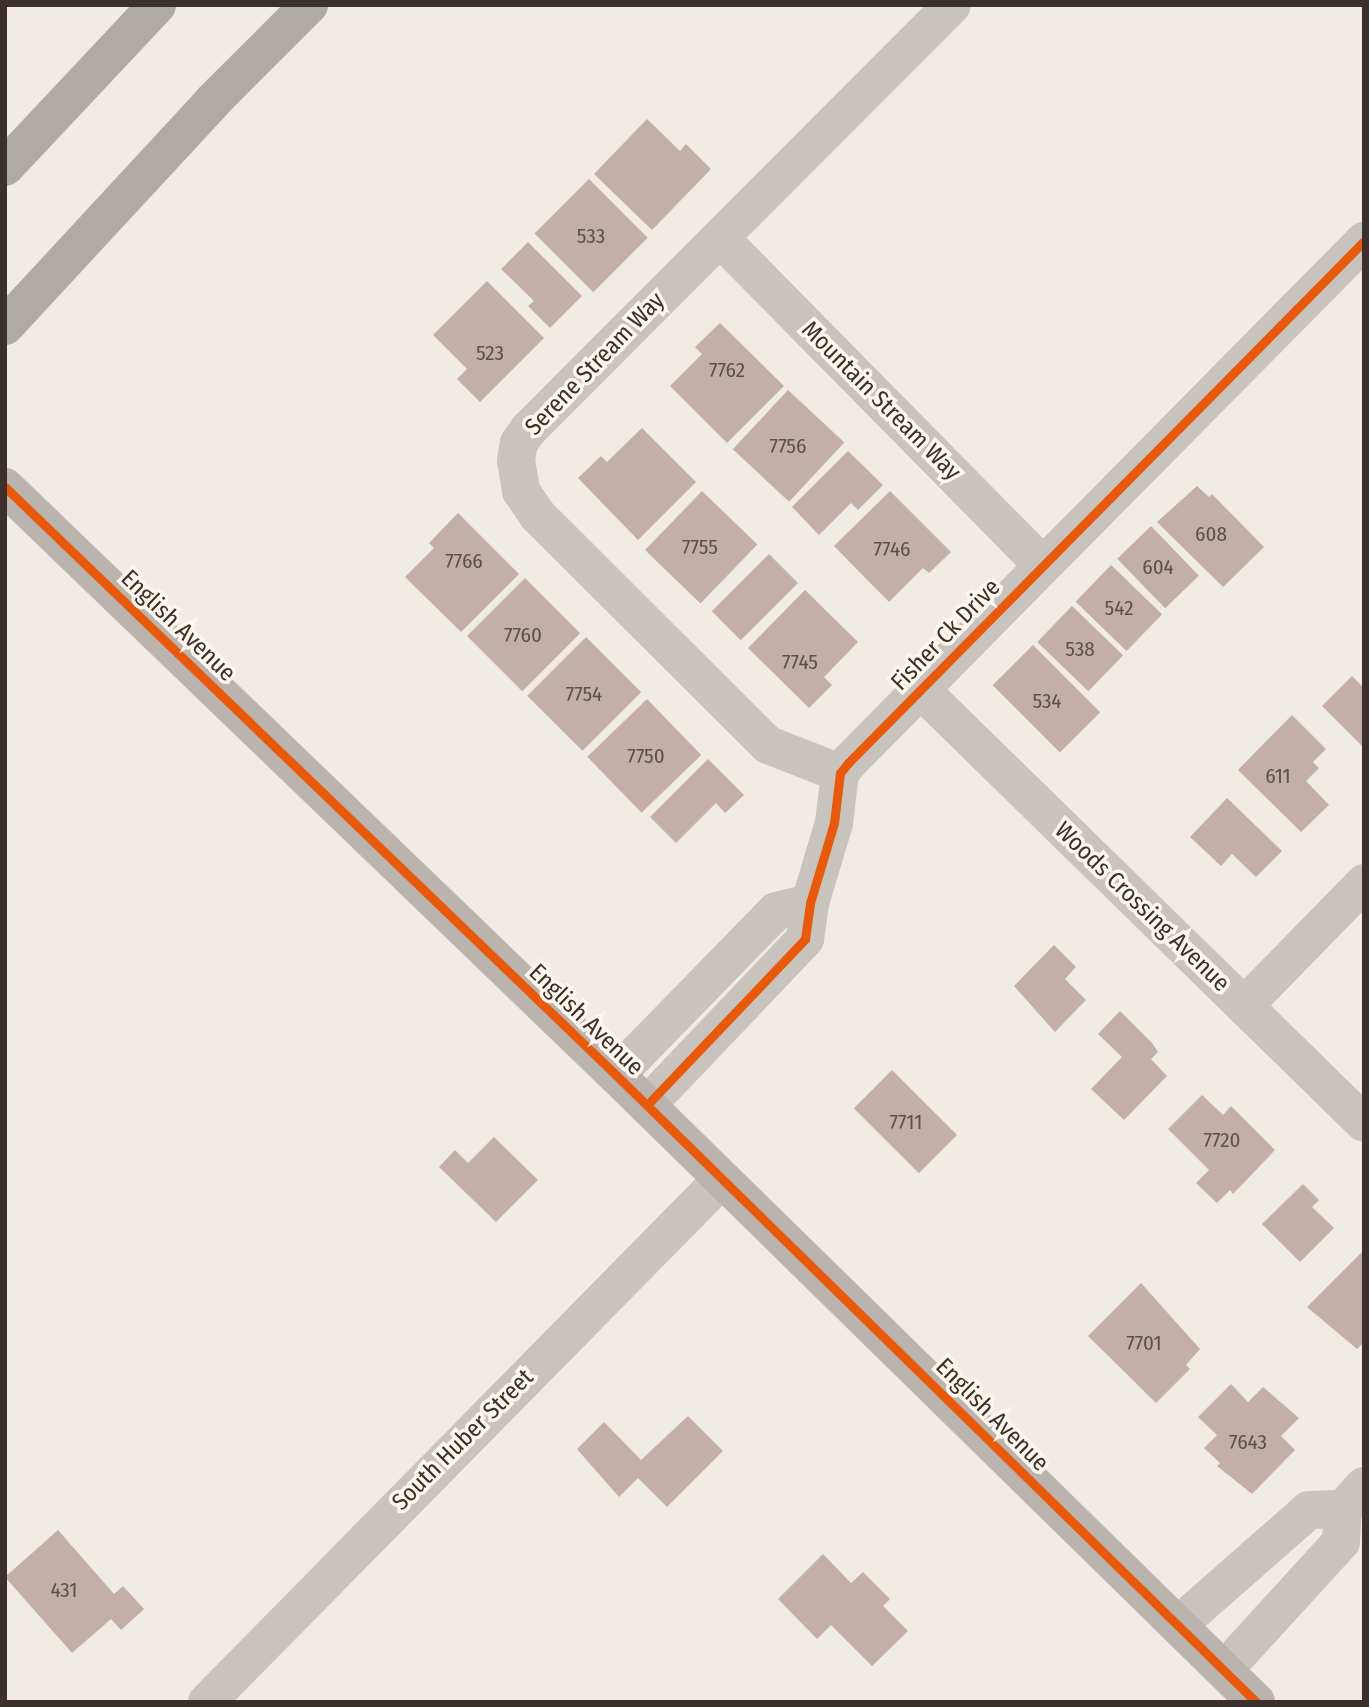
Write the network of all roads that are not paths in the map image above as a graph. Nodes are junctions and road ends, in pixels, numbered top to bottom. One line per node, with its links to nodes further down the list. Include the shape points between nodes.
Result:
1 (158, 5): 4 (highway)
2 (309, 5): 7 (highway, via 213,101)
3 (953, 5): 5 (street, Serene Stream Way)
4 (5, 167)
5 (720, 238): 9 (street, Mountain Stream Way); 11 (street, Serene Stream Way, via 528,430 519,443 517,475 521,491 538,516 768,745)
6 (1364, 242): 9 (street, Fisher Ck Drive)
7 (5, 326)
8 (15, 496): 15 (street, English Avenue)
9 (1041, 564): 10 (street, Fisher Ck Drive)
10 (921, 690): 11 (street, Fisher Ck Drive); 14 (street, Woods Crossing Avenue)
11 (840, 773): 13 (street, via 834,823)
12 (1364, 883): 14 (street)
13 (810, 902): 15 (street, via 776,911); 16 (street, via 805,939)
14 (1244, 1006): 17 (street, Woods Crossing Avenue)
15 (616, 1075): 16 (street, English Avenue)
16 (647, 1105): 18 (street, English Avenue)
17 (1364, 1124)
18 (721, 1180): 20 (street, English Avenue); 22 (street, South Huber Street)
19 (1354, 1498): 20 (street, via 1309,1510); 21 (street, via 1341,1542)
20 (1178, 1625): 21 (street, English Avenue)
21 (1224, 1670): 23 (street, English Avenue)
22 (207, 1702)
23 (1256, 1702)

